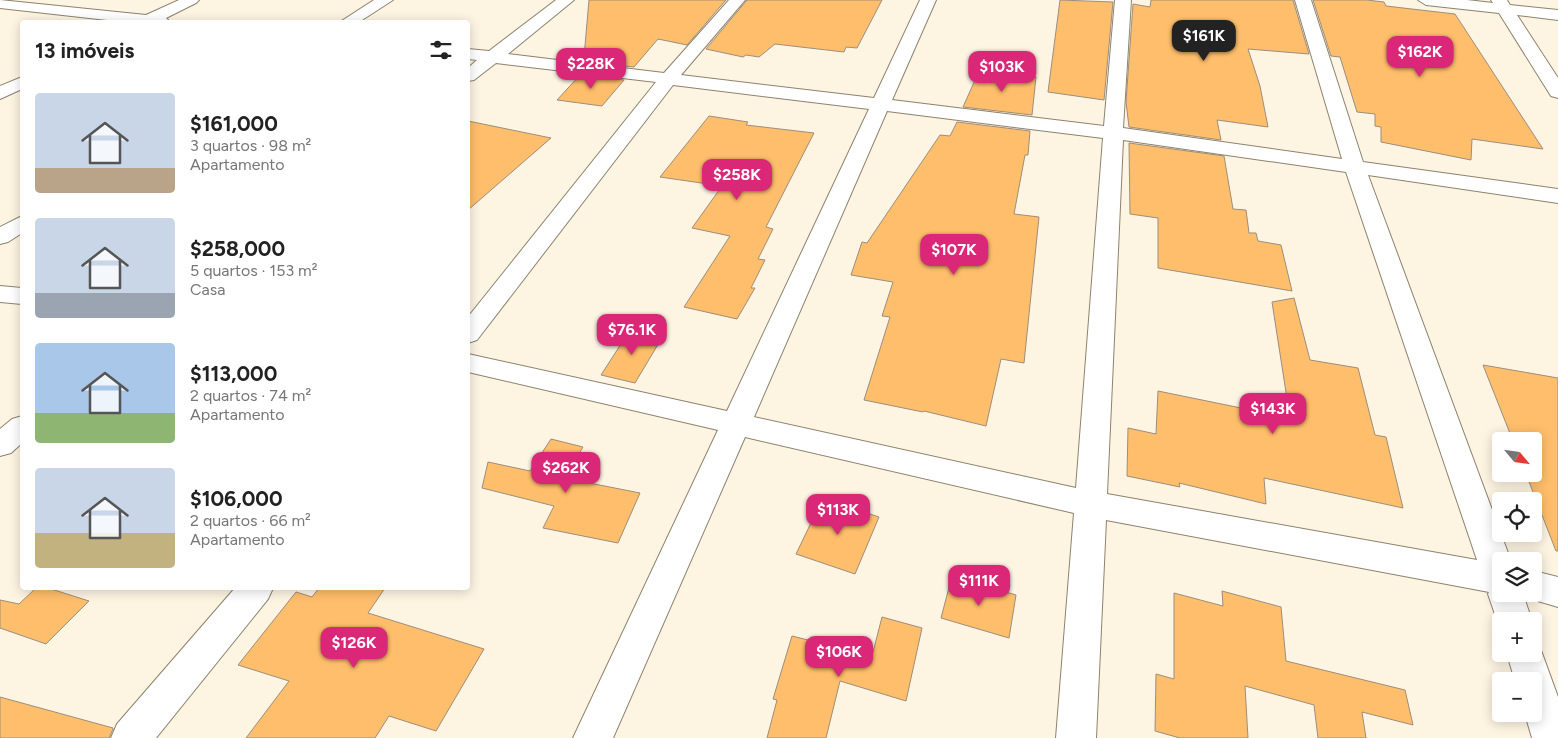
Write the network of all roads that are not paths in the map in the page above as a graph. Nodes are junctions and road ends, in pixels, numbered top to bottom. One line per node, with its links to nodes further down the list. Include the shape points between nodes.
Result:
1 (191, 0): 15 (street)
2 (385, 0): 16 (street)
3 (566, 0): 18 (street)
4 (737, 0): 20 (street)
5 (928, 0): 24 (street)
6 (1123, 0): 25 (street)
7 (1303, 0): 26 (street)
8 (1426, 0): 11 (street)
9 (0, 3): 10 (street)
10 (24, 3): 12 (street); 14 (street)
11 (1502, 5): 13 (street); 23 (street)
12 (0, 12)
13 (1558, 15)
14 (139, 20)
15 (156, 20)
16 (351, 20)
17 (470, 54): 18 (street)
18 (494, 55): 19 (street); 20 (street)
19 (470, 74)
20 (669, 78): 24 (street); 32 (street)
21 (20, 83): 22 (street)
22 (0, 92)
23 (1558, 92)
24 (881, 105): 25 (street); 34 (street)
25 (1113, 133): 26 (street); 37 (street)
26 (1354, 166): 27 (street); 38 (street)
27 (1558, 196)
28 (20, 224): 29 (street)
29 (0, 237)
30 (0, 294): 31 (street)
31 (20, 296)
32 (470, 331)
33 (470, 363): 34 (street)
34 (737, 425): 37 (street); 45 (street)
35 (20, 430): 36 (street)
36 (0, 445)
37 (1091, 504): 39 (street); 46 (street)
38 (1492, 555)
39 (1492, 578)
40 (1542, 588): 42 (street)
41 (254, 590): 44 (street)
42 (1558, 592)
43 (1528, 662): 47 (street)
44 (130, 738)
45 (593, 738)
46 (1076, 738)
47 (1552, 738)

